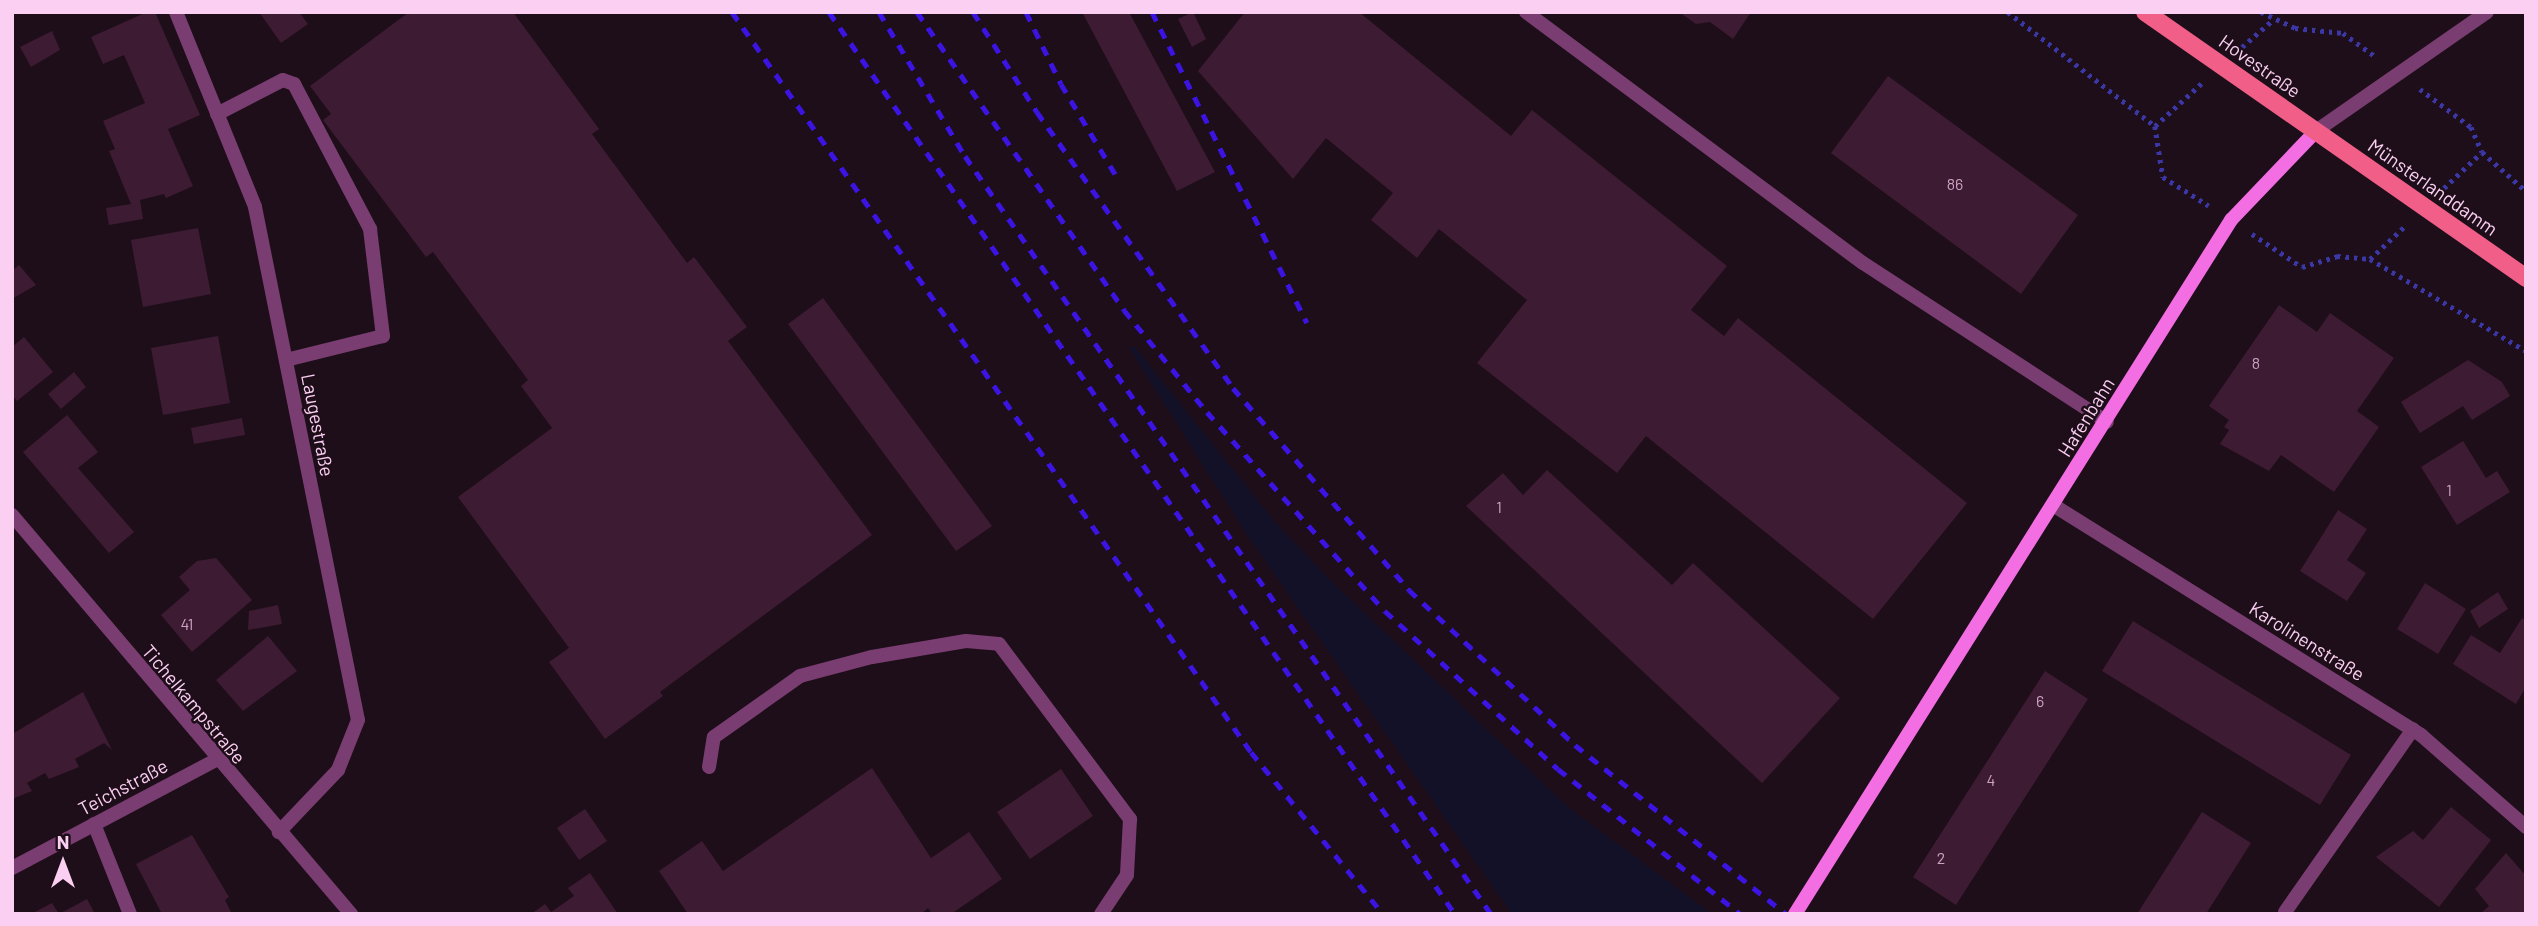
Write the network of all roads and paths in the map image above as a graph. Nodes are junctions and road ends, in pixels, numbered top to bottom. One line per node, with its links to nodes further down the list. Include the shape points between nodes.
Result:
1 (176, 12): 8 (street, Laugestraße)
2 (1526, 12): 17 (street, via 1863,263)
3 (2008, 12): 11 (path, via 2155,125 2163,177)
4 (2145, 12): 10 (main road, Hovestraße)
5 (2261, 12): 7 (path, via 2295,27)
6 (2487, 12): 10 (street, Hafenbahn)
7 (2343, 33)
8 (217, 114): 16 (street, Laugestraße, via 255,207); 16 (street, via 283,80 294,85 370,229 383,336)
9 (2471, 127): 12 (path, via 2482,152)
10 (2316, 131): 14 (main road, Münsterlanddamm); 17 (street, Hafenbahn, via 2231,220)
11 (2176, 185)
12 (2526, 191)
13 (2273, 248): 15 (path, via 2302,267 2337,257 2370,259)
14 (2526, 278)
15 (2526, 351)
16 (286, 360): 25 (street, Laugestraße, via 358,720 338,770)
17 (2107, 422): 18 (street, Hafenbahn)
18 (2053, 505): 20 (street, Karolinenstraße); 31 (street, Hafenbahn)
19 (12, 515): 21 (street, Tichelkampstraße)
20 (2413, 730): 24 (street, Karolinenstraße); 27 (street)
21 (216, 760): 23 (street, Teichstraße); 25 (street, Tichelkampstraße)
22 (709, 767): 30 (street, via 714,737 800,676 966,641 999,644 1130,819 1127,875)
23 (94, 824): 26 (street, Teichstraße); 28 (street)
24 (2526, 827)
25 (279, 832): 29 (street, Tichelkampstraße)
26 (12, 868)
27 (2285, 912)
28 (130, 914)
29 (351, 914)
30 (1101, 914)
31 (1795, 914)

